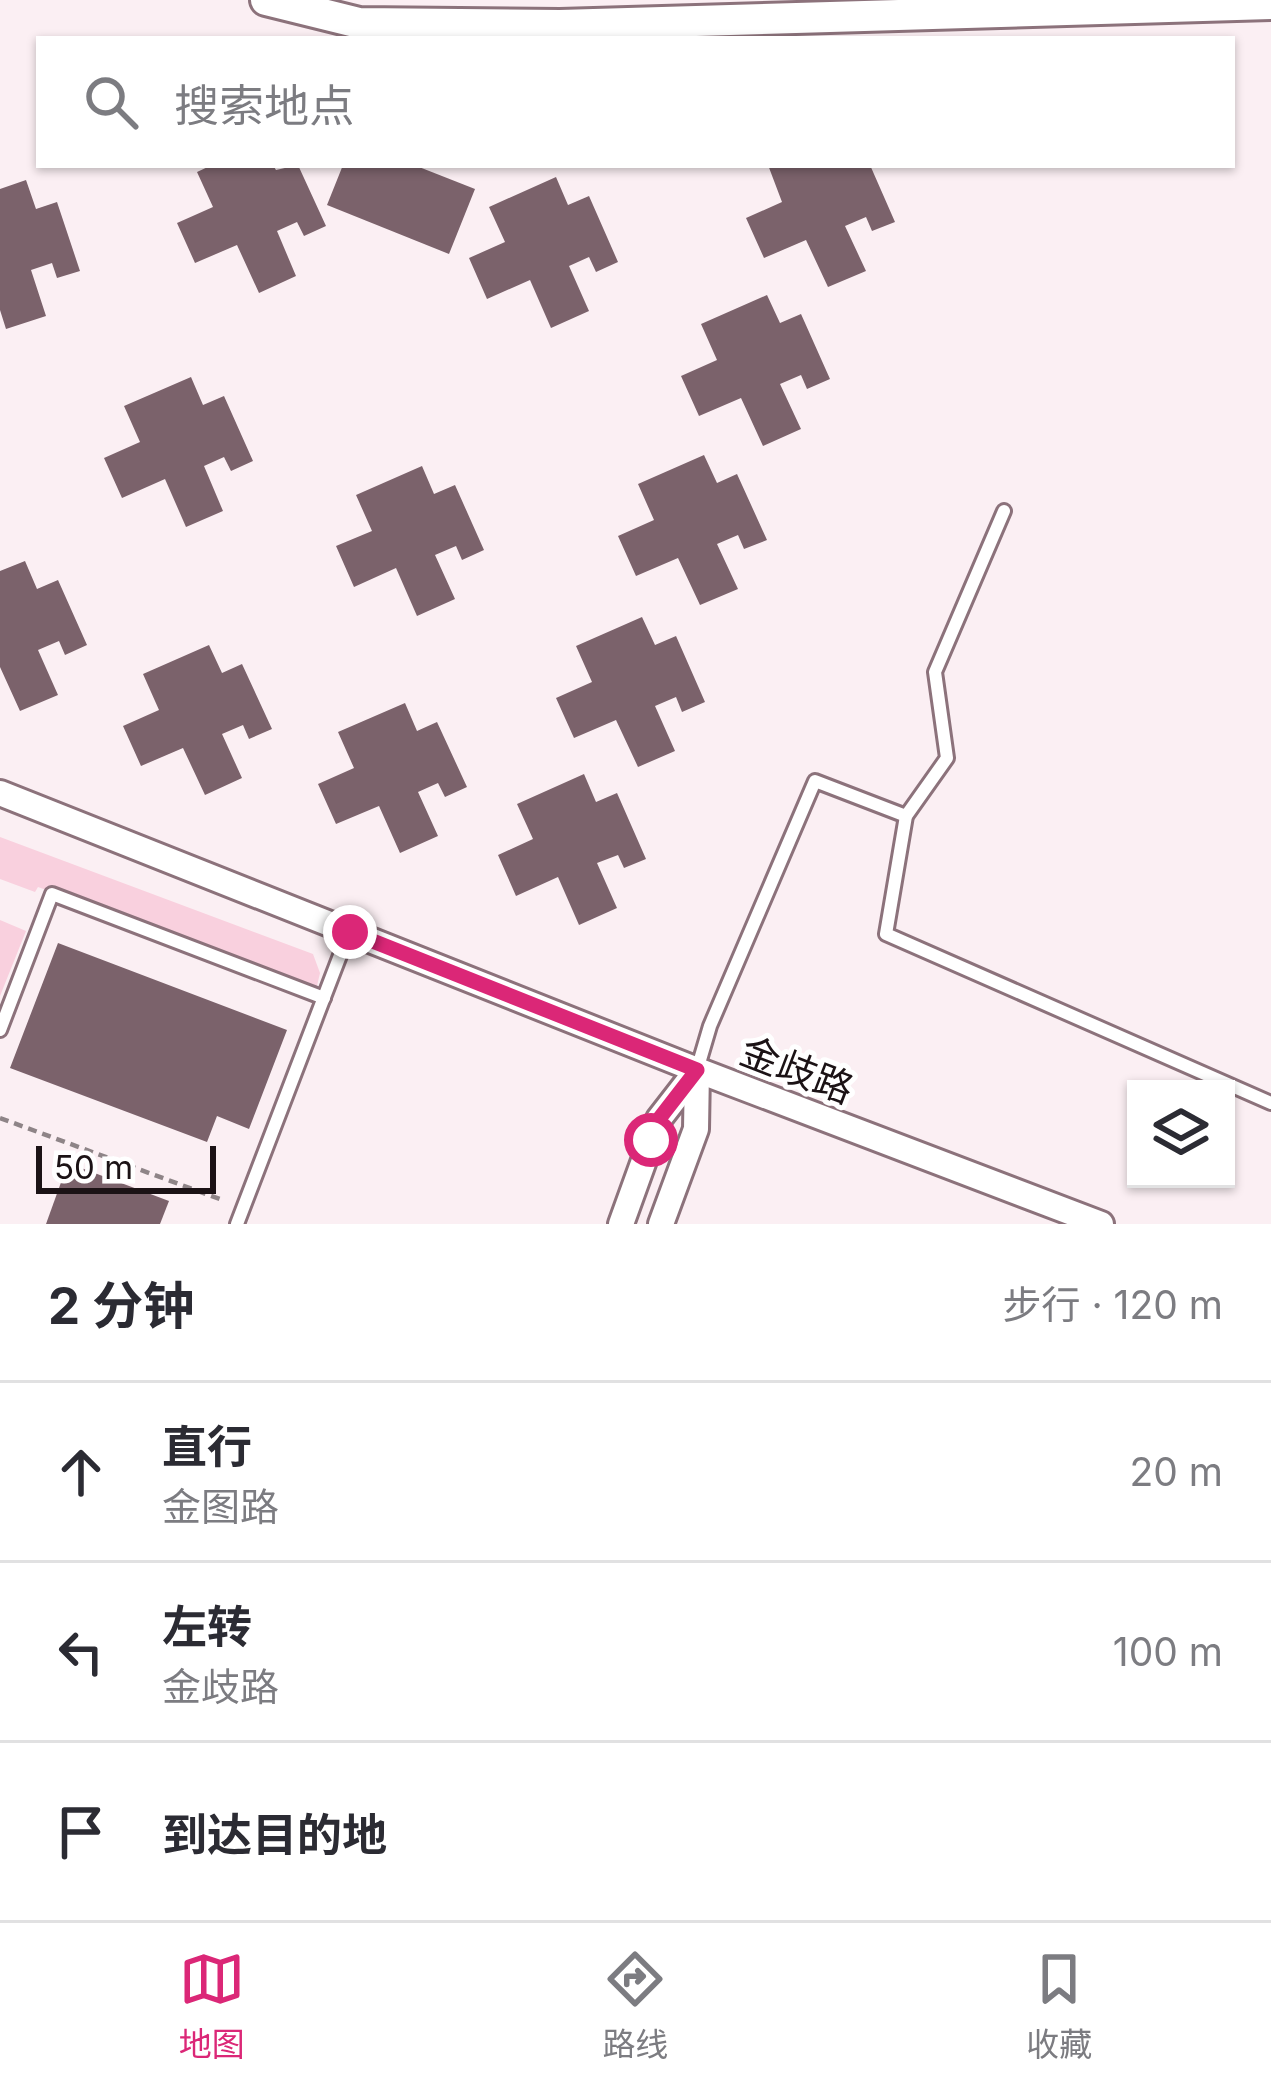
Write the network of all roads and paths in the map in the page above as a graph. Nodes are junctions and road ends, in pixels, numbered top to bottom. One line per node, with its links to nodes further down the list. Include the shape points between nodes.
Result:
1 (266, 0): 2 (street, via 359,23 560,25)
2 (1271, 4)
3 (1004, 511): 5 (lane, via 935,672 947,758)
4 (0, 793): 6 (street, 金歧路)
5 (906, 816): 9 (lane, via 815,781); 10 (lane, via 886,934)
6 (350, 932): 7 (lane); 9 (street, 金歧路)
7 (324, 998): 8 (lane, via 52,894); 12 (lane)
8 (0, 1030)
9 (697, 1070): 14 (street, via 659,1119); 15 (street, via 696,1130); 16 (street, 金歧路)
10 (1271, 1102)
11 (0, 1118): 12 (path)
12 (243, 1208): 13 (lane)
13 (237, 1224)
14 (621, 1224)
15 (661, 1224)
16 (1101, 1224)

